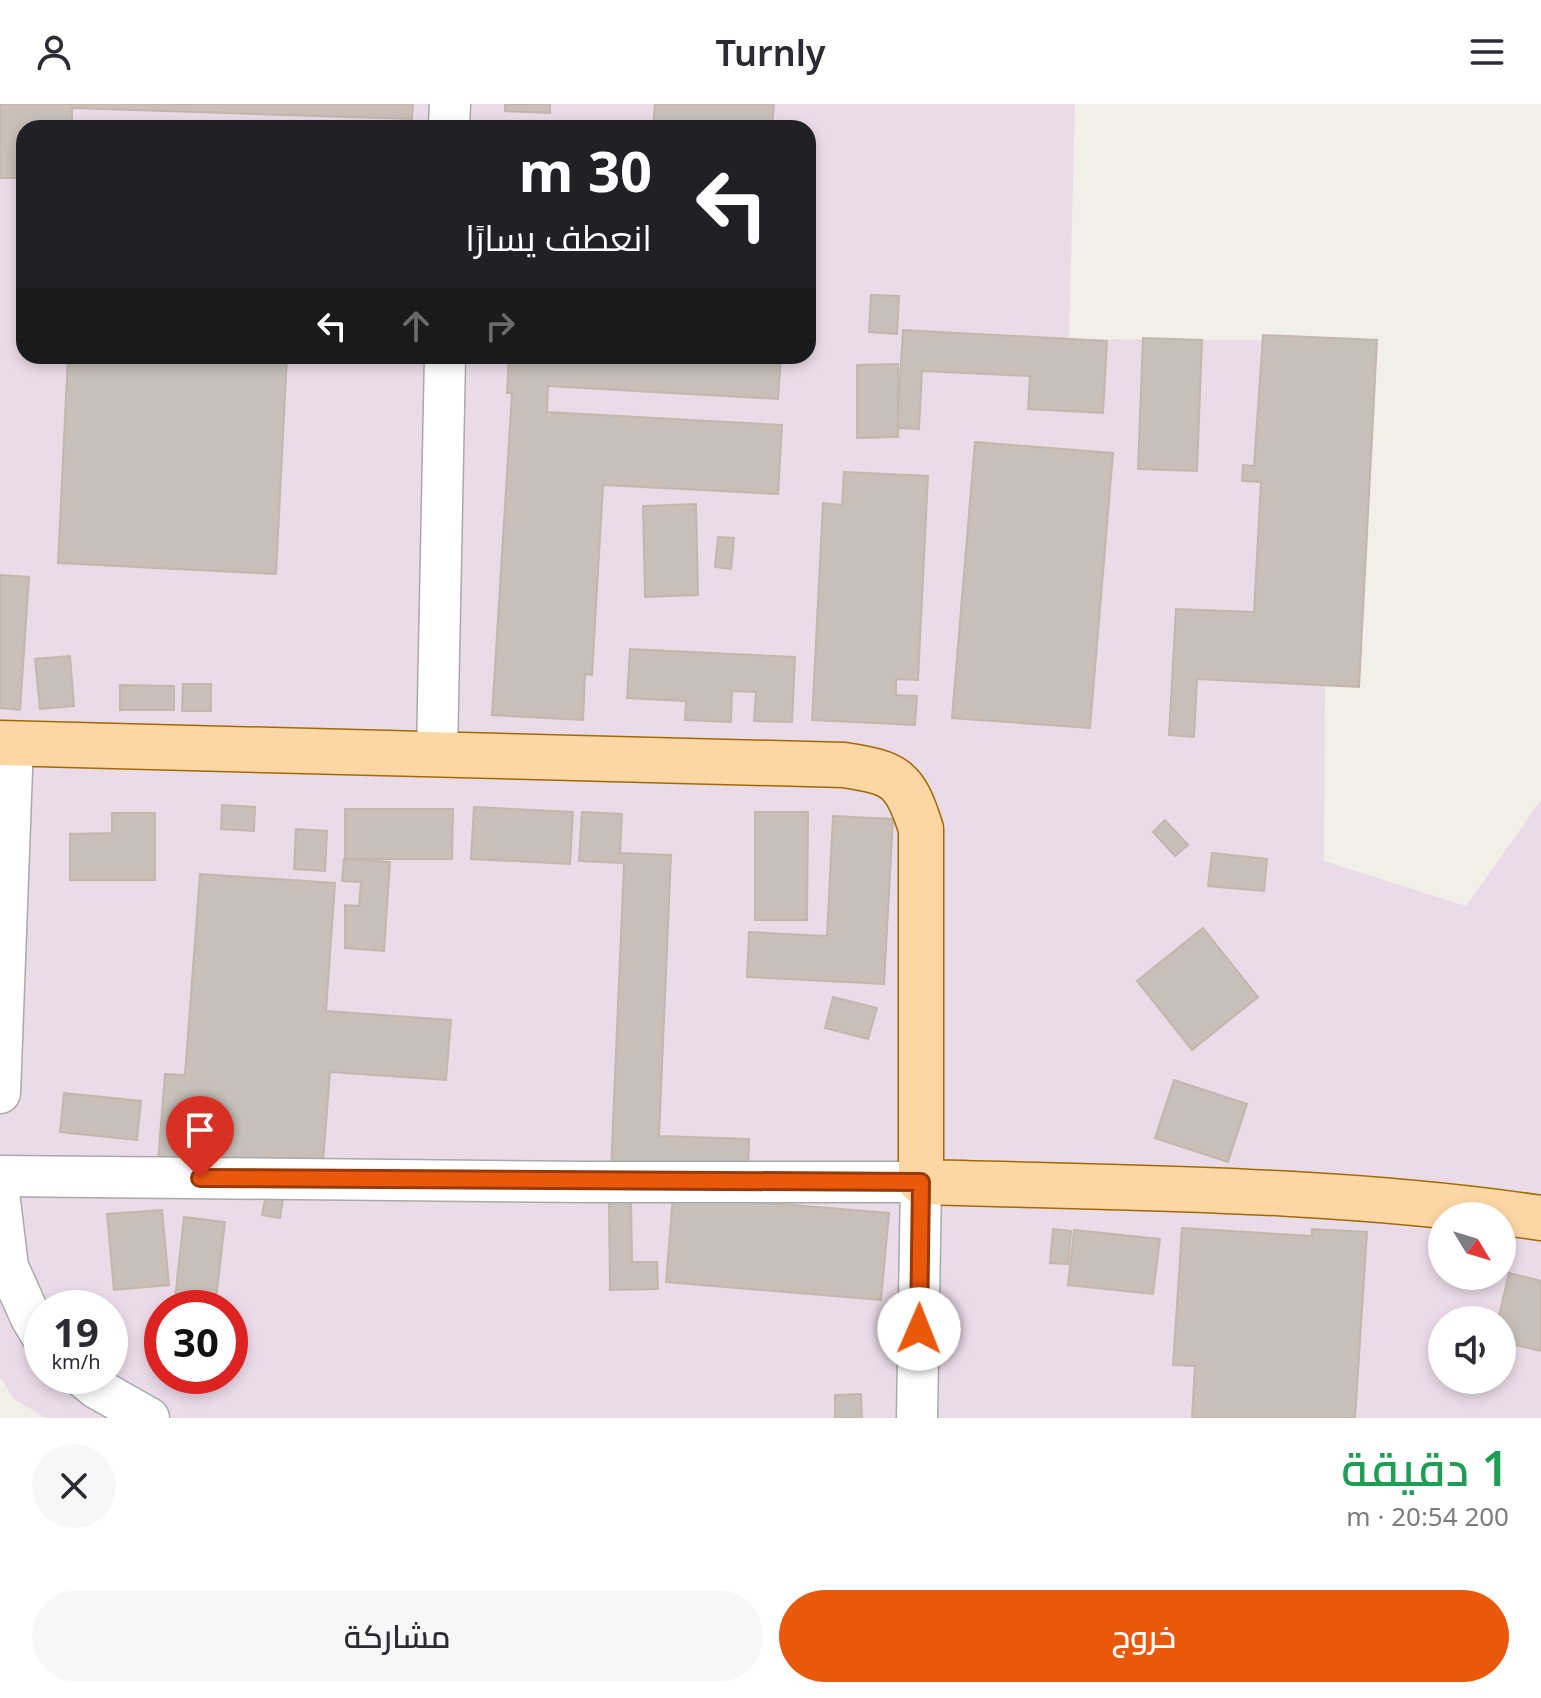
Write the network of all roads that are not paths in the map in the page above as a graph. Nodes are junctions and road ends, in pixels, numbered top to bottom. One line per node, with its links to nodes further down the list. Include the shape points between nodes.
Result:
1 (445, 364): 3 (street)
2 (6, 743): 3 (main road); 4 (street)
3 (437, 753): 6 (main road, via 844,765 874,769 897,780 911,797 921,829)
4 (0, 1093)
5 (0, 1176): 6 (street)
6 (921, 1182): 8 (main road, via 1266,1192); 12 (street)
7 (0, 1201): 9 (street, via 8,1267)
8 (1541, 1218)
9 (24, 1302)
10 (107, 1394): 11 (street)
11 (149, 1418)
12 (917, 1418)

